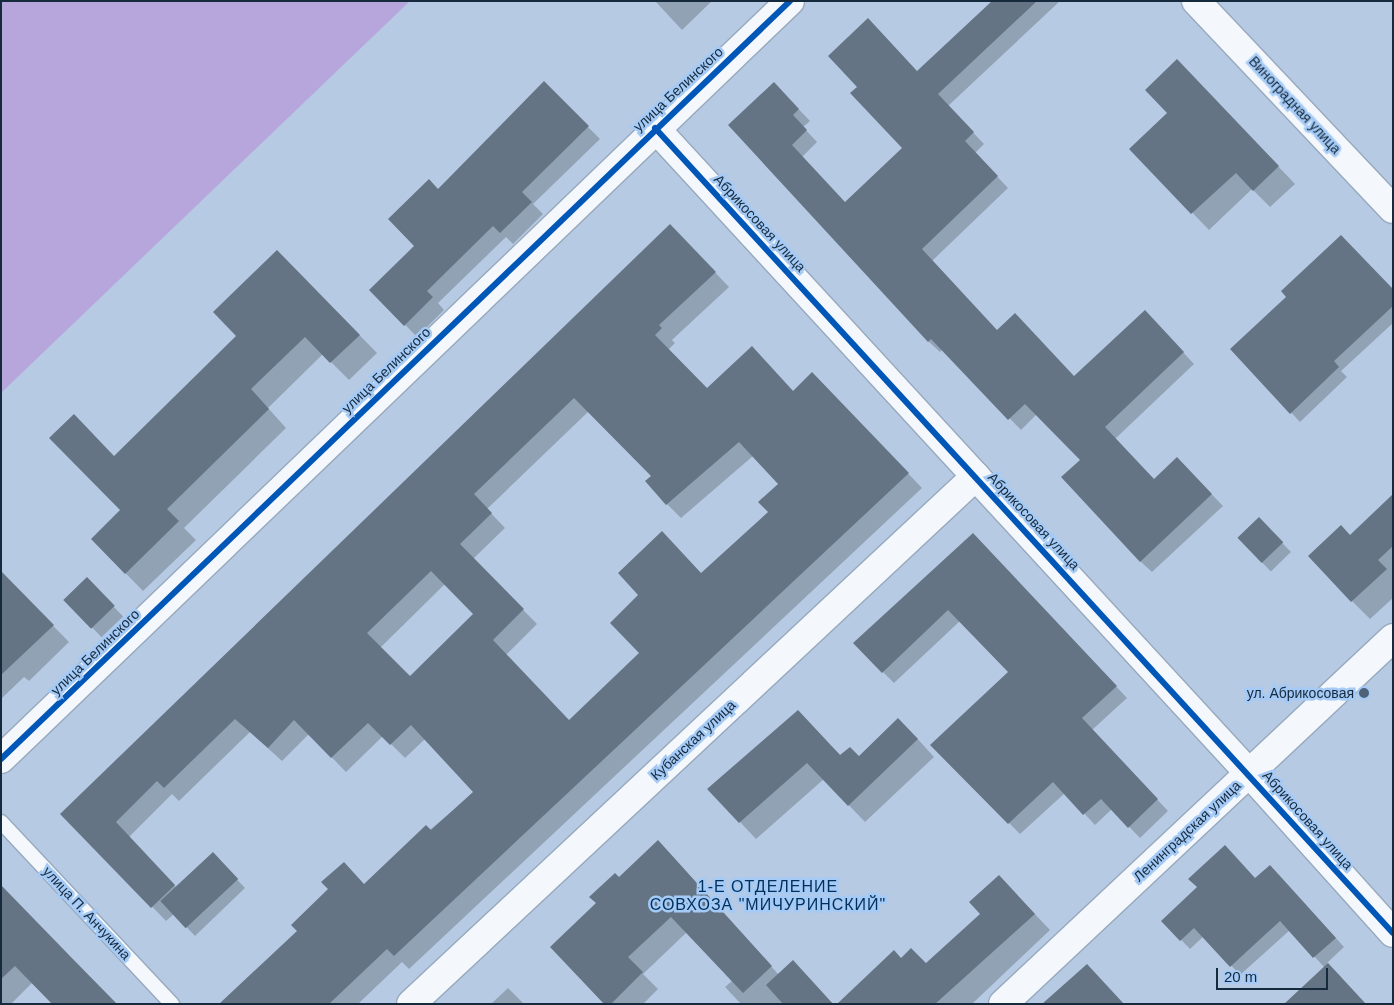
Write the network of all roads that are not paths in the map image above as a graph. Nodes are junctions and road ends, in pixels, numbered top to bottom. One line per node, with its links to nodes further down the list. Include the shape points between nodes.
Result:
1 (790, 1): 3 (street, улица Белинского)
2 (1196, 1): 4 (street, Виноградная улица)
3 (655, 128): 5 (street, Абрикосовая улица); 7 (street, улица Белинского)
4 (1393, 210)
5 (976, 476): 8 (street, Абрикосовая улица); 12 (street, Кубанская улица)
6 (1393, 638): 8 (street, Ленинградская улица)
7 (1, 759)
8 (1249, 773): 10 (street, Абрикосовая улица); 13 (street, Ленинградская улица)
9 (1, 822): 11 (lane, улица П. Анчукина)
10 (1393, 933)
11 (172, 1004)
12 (411, 1004)
13 (1003, 1004)

